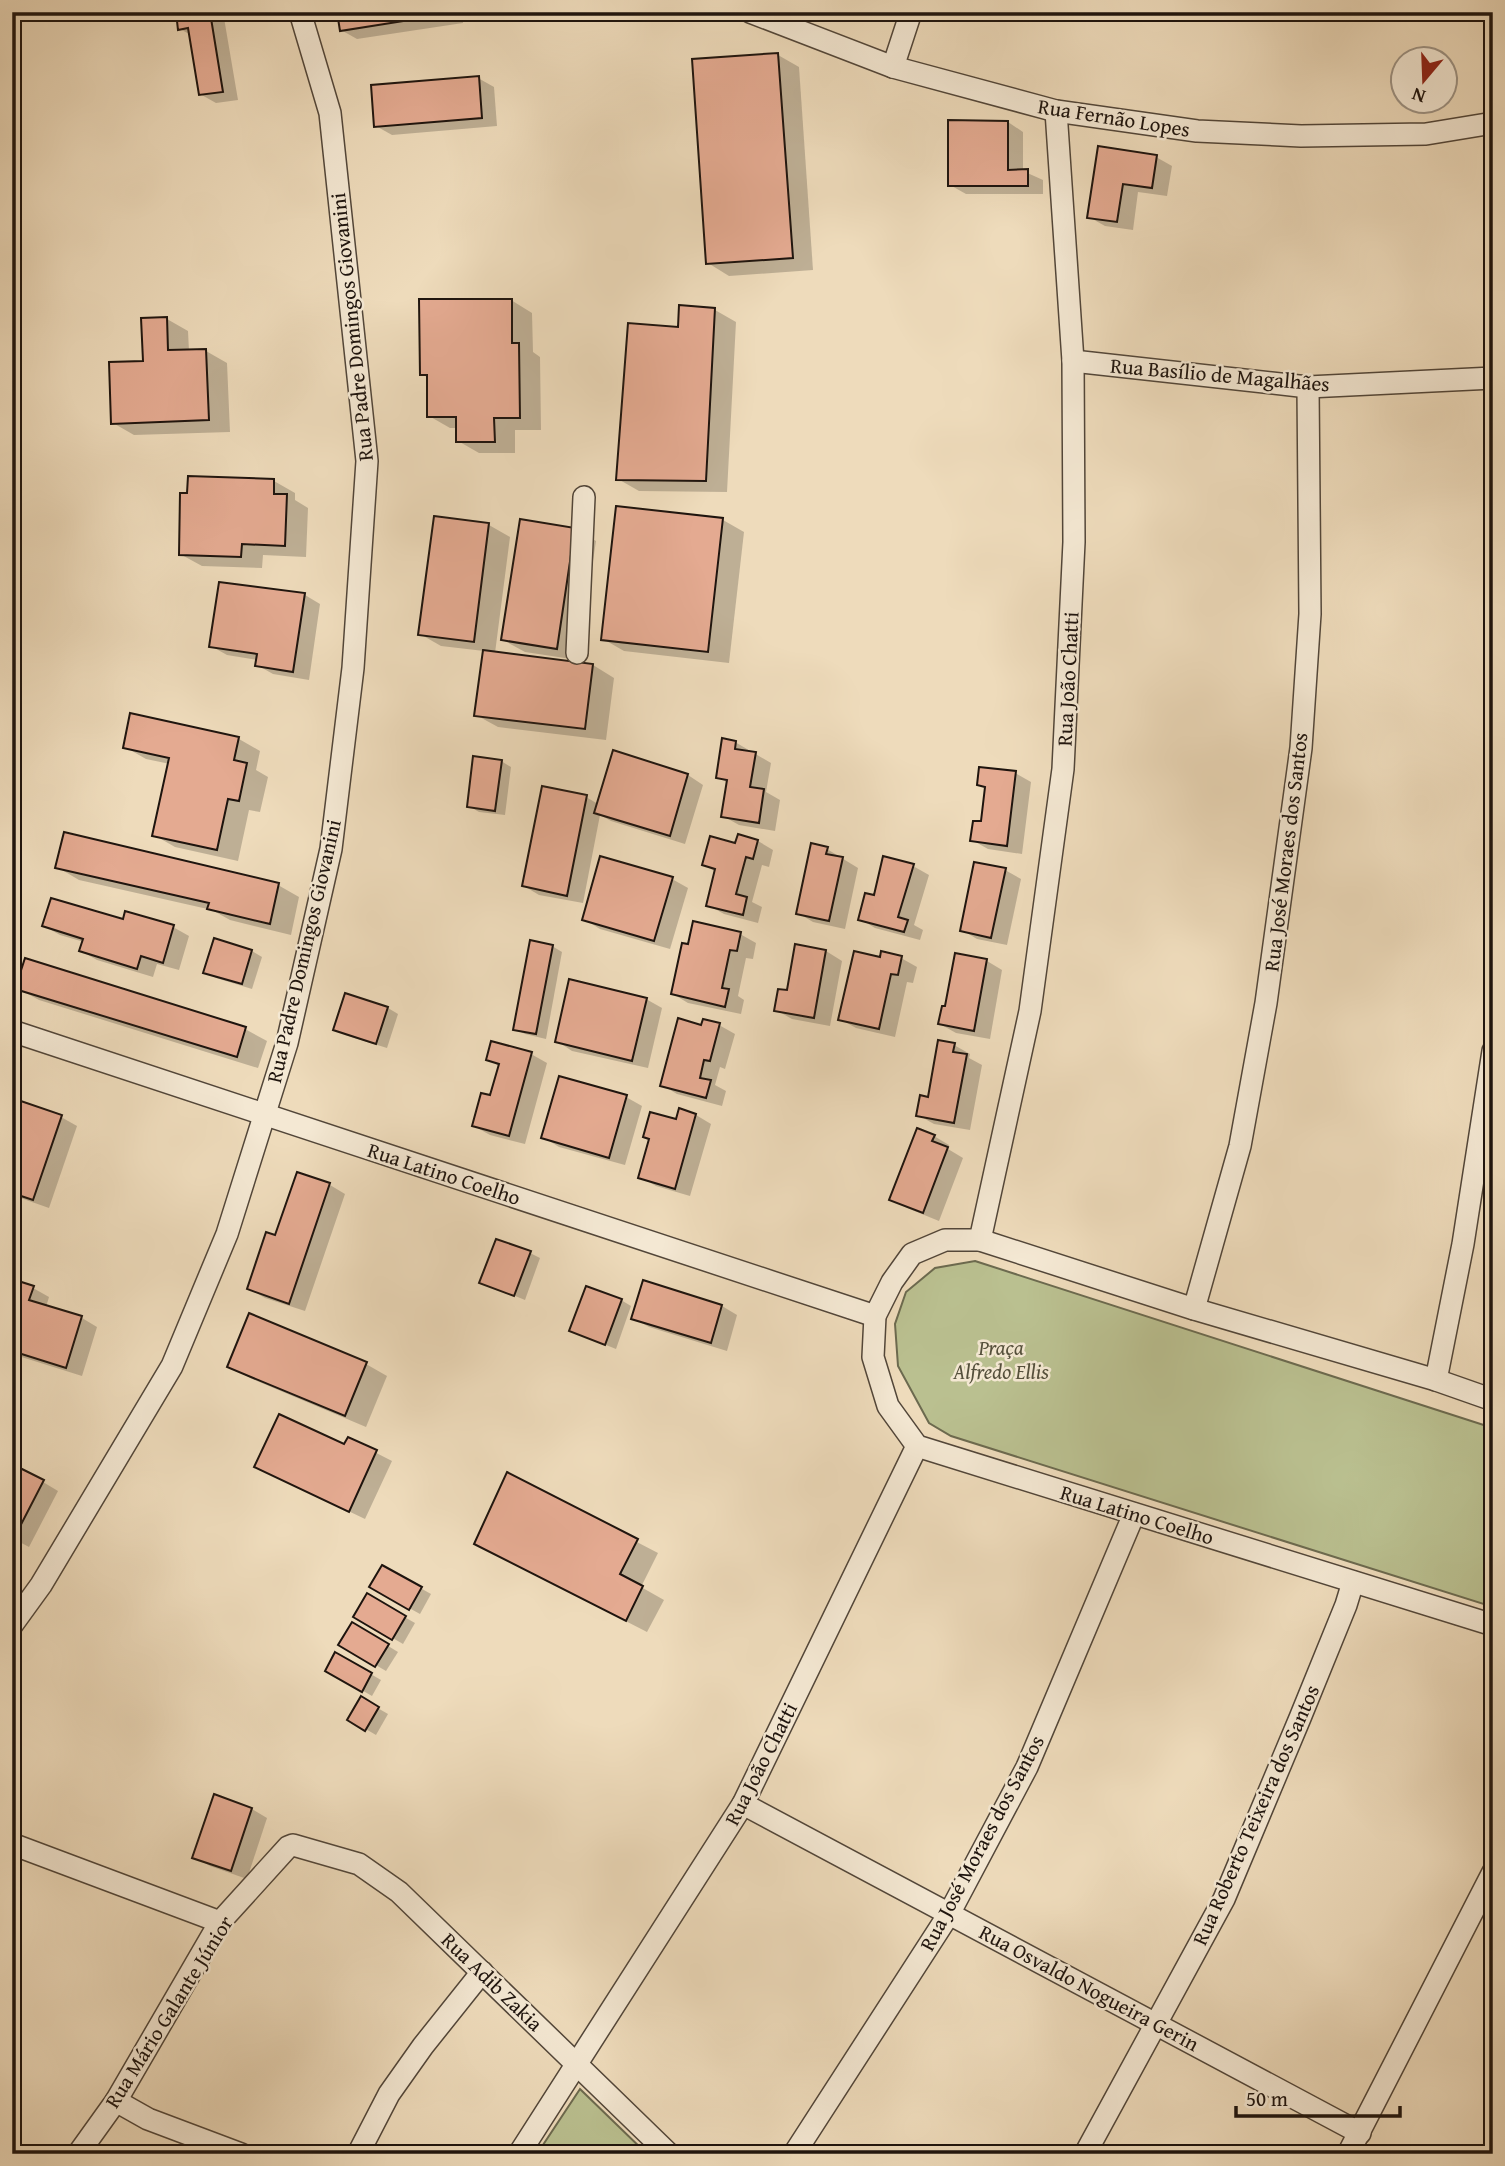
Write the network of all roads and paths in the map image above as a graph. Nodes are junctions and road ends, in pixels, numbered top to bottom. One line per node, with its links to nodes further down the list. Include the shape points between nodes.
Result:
1 (300, 12): 14 (street, Rua Padre Domingos Giovanini, via 330,113 367,461 353,668 331,849 287,1043)
2 (750, 12): 4 (street, Rua Fernão Lopes)
3 (911, 12): 4 (street)
4 (893, 66): 5 (street, Rua Fernão Lopes)
5 (1056, 111): 6 (street, Rua Fernão Lopes, via 1197,131 1301,136 1426,134); 7 (street, Rua João Chatti)
6 (1493, 123)
7 (1073, 361): 9 (street, Rua Basílio de Magalhães); 15 (street, Rua João Chatti, via 1074,542 1063,769 1030,1011)
8 (1493, 378): 9 (street, Rua Basílio de Magalhães)
9 (1308, 387): 16 (street, Rua José Moraes dos Santos, via 1310,614 1301,748 1266,1003 1240,1146)
10 (584, 497): 11 (street)
11 (577, 653)
12 (12, 1031): 14 (street, Rua Latino Coelho)
13 (1493, 1051): 18 (street)
14 (265, 1115): 17 (street, Rua Latino Coelho); 23 (street, Rua Padre Domingos Giovanini, via 227,1234 172,1366 41,1585)
15 (980, 1240): 16 (street); 17 (street, via 945,1240 912,1254)
16 (1194, 1310): 18 (street)
17 (875, 1316): 20 (street, via 873,1357 884,1394)
18 (1436, 1380): 19 (street)
19 (1493, 1400)
20 (916, 1446): 21 (street, Rua Latino Coelho); 25 (street, Rua João Chatti)
21 (1134, 1514): 22 (street, Rua Latino Coelho); 29 (street, Rua José Moraes dos Santos, via 1027,1767)
22 (1353, 1581): 24 (street, Rua Latino Coelho); 32 (street, Rua Roberto Teixeira dos Santos, via 1223,1899)
23 (12, 1625)
24 (1493, 1625)
25 (743, 1804): 29 (street, Rua Osvaldo Nogueira Gerin); 33 (street, Rua João Chatti)
26 (12, 1844): 30 (street)
27 (293, 1844): 30 (street, Rua Mário Galante Júnior); 31 (street, Rua Adib Zakia, via 359,1864 400,1892)
28 (1493, 1872): 35 (street)
29 (949, 1914): 32 (street, Rua Osvaldo Nogueira Gerin); 41 (street, Rua José Moraes dos Santos)
30 (220, 1922): 34 (street, Rua Mário Galante Júnior)
31 (482, 1972): 33 (street, Rua Adib Zakia); 38 (street, via 389,2094)
32 (1157, 2023): 35 (street, Rua Osvaldo Nogueira Gerin); 42 (street, Rua Roberto Teixeira dos Santos)
33 (577, 2065): 39 (street, Rua João Chatti); 40 (street, Rua Adib Zakia)
34 (116, 2101): 36 (street); 37 (street, Rua Mário Galante Júnior)
35 (1360, 2133): 43 (street)
36 (227, 2151)
37 (78, 2154)
38 (358, 2154)
39 (519, 2154)
40 (669, 2154)
41 (794, 2154)
42 (1085, 2154)
43 (1348, 2154)

